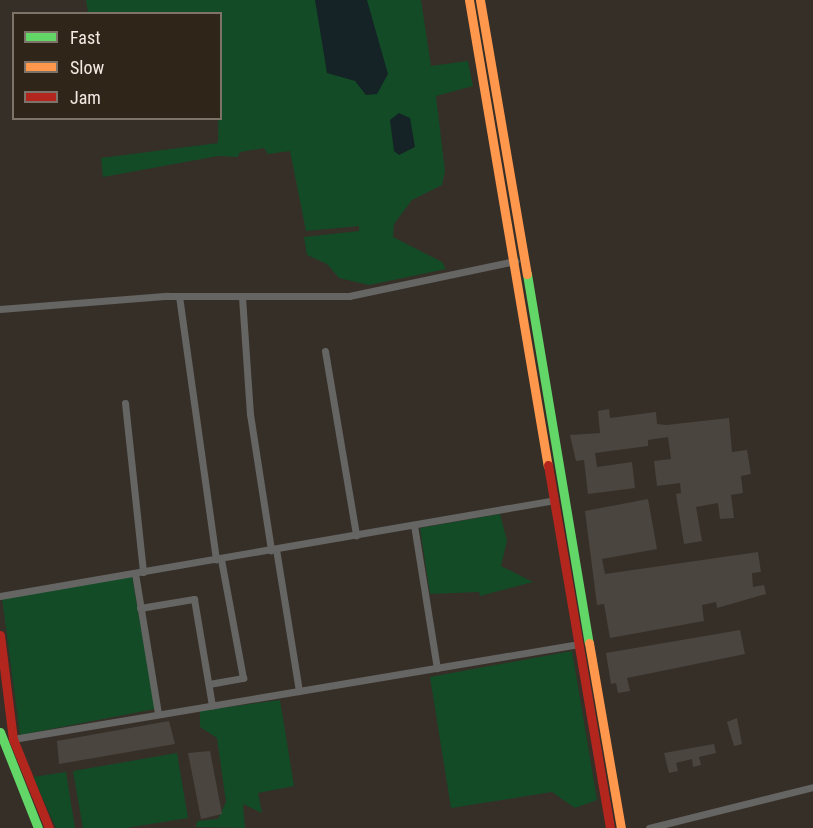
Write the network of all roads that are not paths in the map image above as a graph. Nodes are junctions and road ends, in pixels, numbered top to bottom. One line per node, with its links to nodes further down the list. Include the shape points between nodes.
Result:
1 (469, 0): 3 (street)
2 (480, 0): 19 (street)
3 (515, 261): 5 (street, via 349,296); 9 (street)
4 (179, 296): 5 (street); 6 (street); 13 (street)
5 (242, 297): 12 (street, via 250,414)
6 (0, 309)
7 (326, 351): 11 (street)
8 (125, 404): 14 (street)
9 (555, 500): 10 (street); 20 (street)
10 (414, 525): 11 (street); 21 (street)
11 (356, 535): 12 (street)
12 (274, 550): 13 (street); 23 (street)
13 (219, 559): 14 (street); 22 (street, via 243,678)
14 (143, 572): 15 (street)
15 (135, 573): 16 (street); 17 (street)
16 (0, 596)
17 (140, 608): 22 (street, via 194,599); 25 (street)
18 (0, 635): 27 (street)
19 (590, 642): 20 (street); 32 (street)
20 (579, 644): 21 (street); 31 (street)
21 (437, 668): 23 (street)
22 (209, 684): 24 (street)
23 (299, 691): 24 (street)
24 (212, 705): 25 (street)
25 (158, 714): 27 (street)
26 (1, 736): 27 (street); 29 (street)
27 (13, 739): 30 (street)
28 (813, 787): 33 (street)
29 (38, 828)
30 (49, 828)
31 (610, 828)
32 (621, 828)
33 (649, 828)

